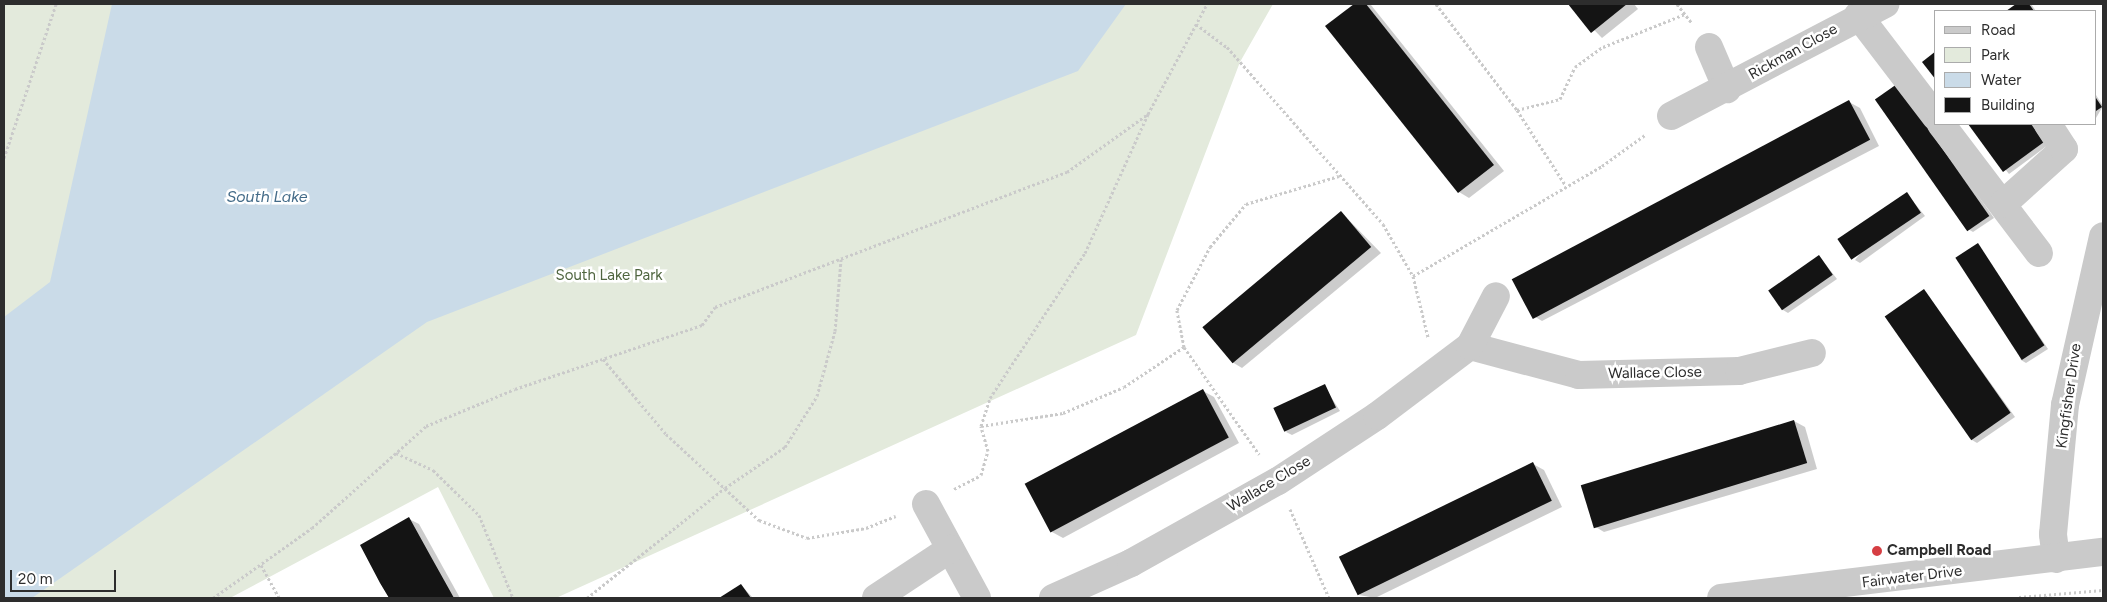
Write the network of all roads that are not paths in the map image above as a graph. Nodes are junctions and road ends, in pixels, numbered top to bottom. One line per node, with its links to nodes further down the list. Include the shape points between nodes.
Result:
1 (1885, 4): 2 (street, Rickman Close)
2 (1858, 15): 4 (street, Rickman Close); 5 (street)
3 (1709, 47): 4 (street)
4 (1727, 89): 6 (street, Rickman Close)
5 (1934, 114)
6 (1672, 116)
7 (1942, 125): 9 (street)
8 (2049, 125): 9 (street, via 2064,149)
9 (2003, 204): 11 (street)
10 (2101, 250): 18 (street, Kingfisher Drive, via 2065,405 2053,534)
11 (2039, 253)
12 (1496, 296): 13 (street, Wallace Close)
13 (1470, 346): 14 (street, Wallace Close, via 1579,375 1739,371); 21 (street, Wallace Close, via 1278,481 1131,562)
14 (1812, 352)
15 (926, 504): 16 (street)
16 (950, 549): 19 (street); 20 (street)
17 (2103, 552): 18 (street, Fairwater Drive)
18 (2056, 559): 22 (street, Fairwater Drive)
19 (876, 598)
20 (977, 598)
21 (1053, 598)
22 (1721, 598)

